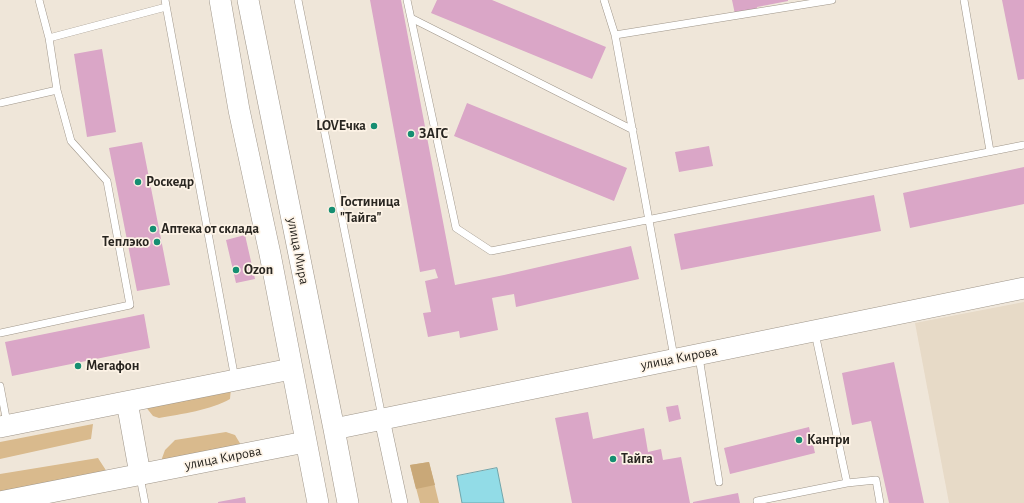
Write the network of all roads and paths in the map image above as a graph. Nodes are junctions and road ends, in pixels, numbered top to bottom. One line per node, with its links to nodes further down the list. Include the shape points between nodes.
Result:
1 (40, 0): 12 (lane)
2 (220, 0): 16 (street, улица Мира)
3 (248, 0): 15 (street, улица Мира)
4 (298, 0): 30 (lane)
5 (407, 0): 10 (lane)
6 (604, 0): 11 (lane)
7 (832, 0): 11 (lane)
8 (964, 0): 19 (lane)
9 (166, 4): 12 (lane); 27 (lane)
10 (411, 18): 17 (lane); 20 (lane, via 456,228 491,251)
11 (615, 35): 17 (lane)
12 (49, 38): 13 (lane)
13 (57, 90): 14 (lane); 23 (lane, via 70,141 107,181 130,305)
14 (0, 103)
15 (268, 104): 16 (street); 32 (street, улица Мира)
16 (239, 110): 26 (street, улица Мира, via 270,254)
17 (633, 130): 20 (lane)
18 (1024, 145): 19 (lane)
19 (990, 151): 20 (lane)
20 (649, 219): 25 (lane)
21 (1024, 288): 22 (street, улица Кирова)
22 (815, 331): 24 (street, улица Кирова); 36 (lane)
23 (0, 333)
24 (698, 355): 25 (street, улица Кирова); 35 (lane)
25 (674, 360): 30 (street, улица Кирова)
26 (291, 369): 27 (street); 33 (street, улица Мира)
27 (235, 380): 29 (street)
28 (0, 386): 31 (lane)
29 (127, 402): 31 (street); 34 (street)
30 (382, 419): 32 (street, улица Кирова); 42 (street)
31 (4, 426)
32 (334, 429): 41 (street, улица Мира)
33 (305, 442): 34 (street, улица Кирова); 40 (street, улица Мира)
34 (140, 474): 38 (street, улица Кирова); 39 (lane)
35 (720, 482)
36 (847, 483): 37 (lane); 43 (lane, via 876,480)
37 (756, 501)
38 (0, 502)
39 (145, 503)
40 (318, 503)
41 (348, 503)
42 (400, 503)
43 (880, 503)

